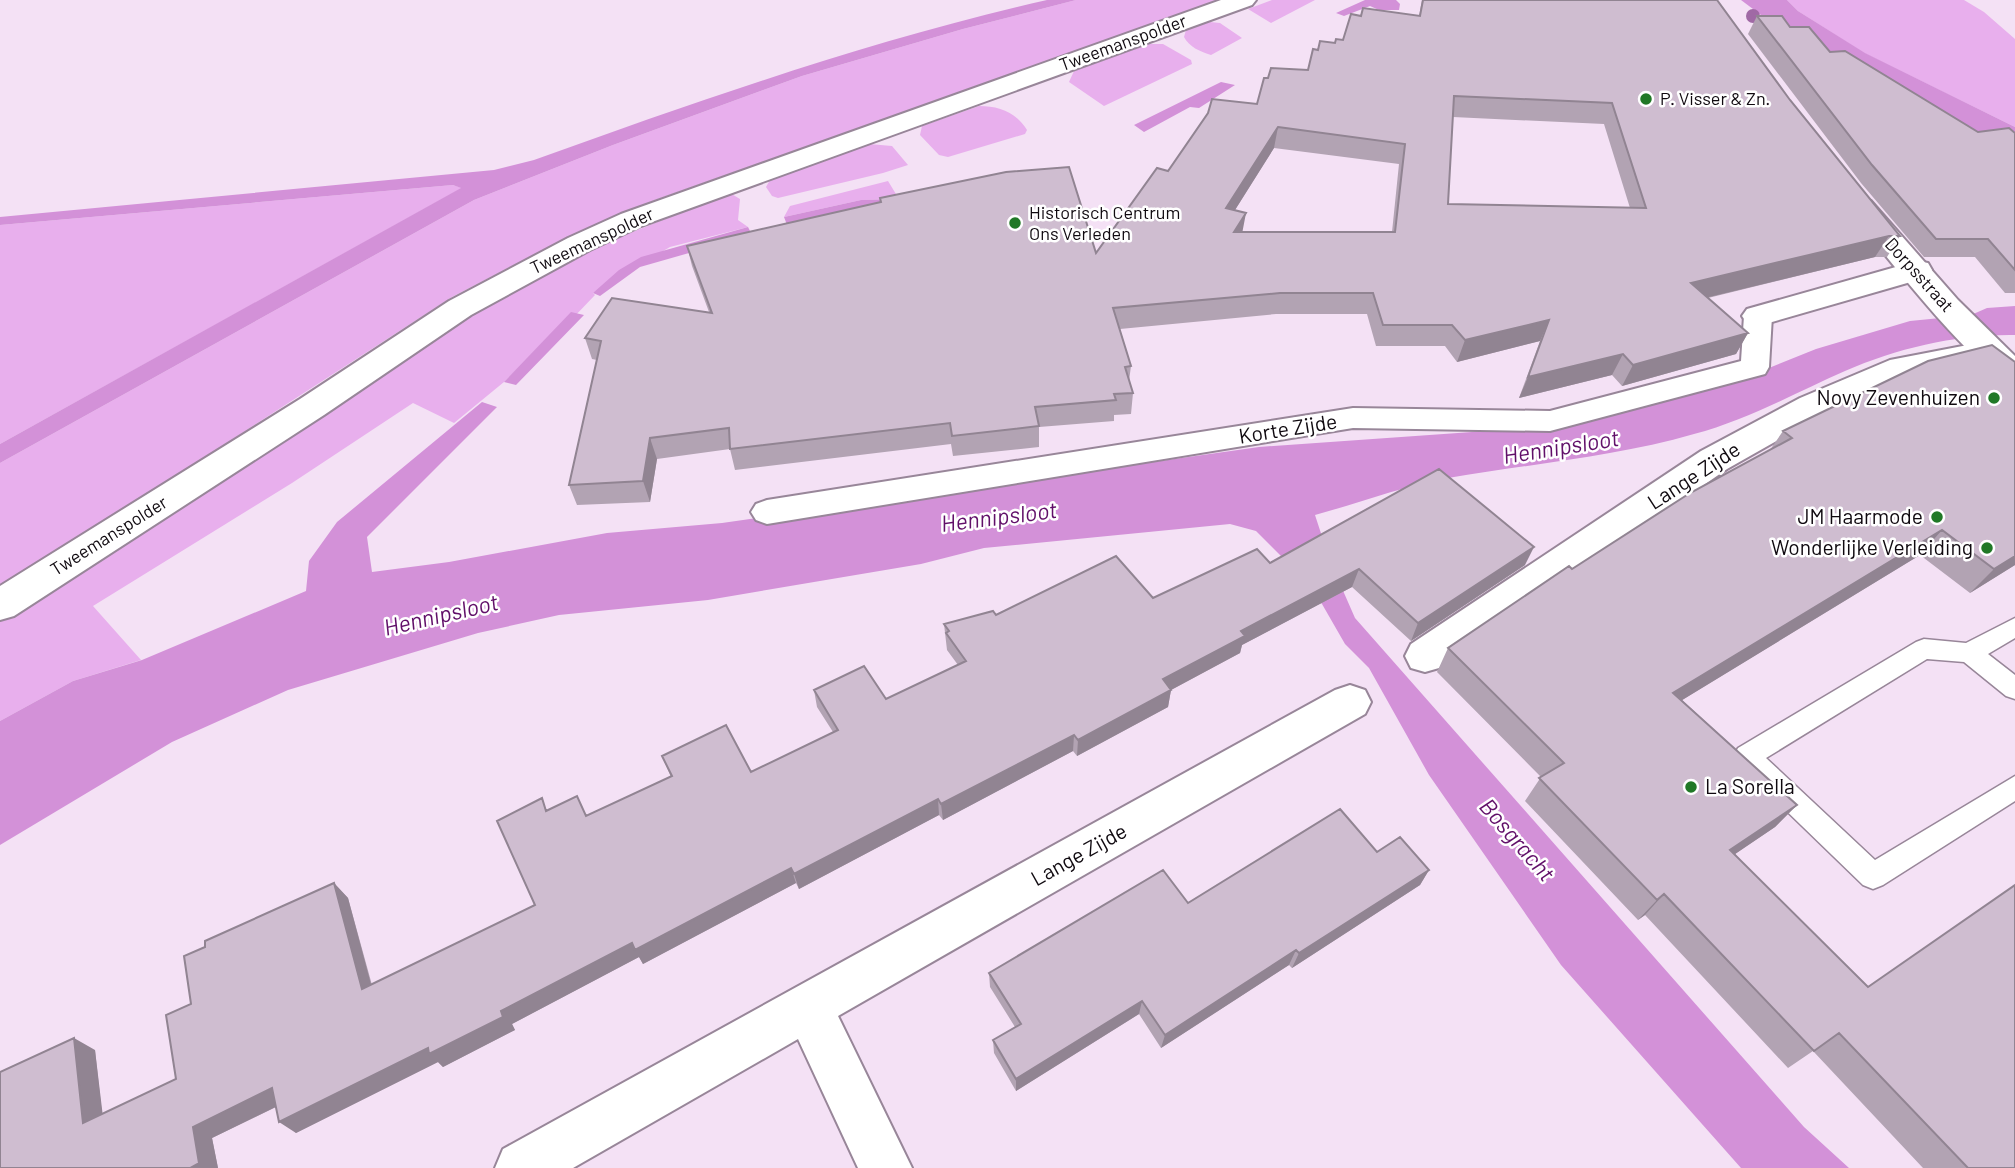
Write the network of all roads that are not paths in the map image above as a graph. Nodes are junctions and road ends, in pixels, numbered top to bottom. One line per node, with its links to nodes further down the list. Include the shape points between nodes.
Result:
1 (1244, 0): 7 (street, Tweemanspolder, via 632,220 579,244 460,308)
2 (1842, 183): 3 (street, Dorpsstraat)
3 (1917, 270): 4 (street); 5 (street, Dorpsstraat)
4 (1758, 316): 6 (street, Korte Zijde, via 1755,367 1550,421 1353,418)
5 (2002, 363): 10 (street, Lange Zijde, via 1902,368 1812,406 1714,460)
6 (767, 512)
7 (0, 605)
8 (2015, 627): 9 (lane)
9 (1969, 653): 11 (lane); 13 (lane, via 1924,649 1747,756 1873,876)
10 (1425, 656)
11 (2015, 689)
12 (1350, 702): 14 (street, Lange Zijde)
13 (2015, 787)
14 (807, 1007): 15 (street, Lange Zijde); 16 (street)
15 (522, 1168)
16 (885, 1168)

